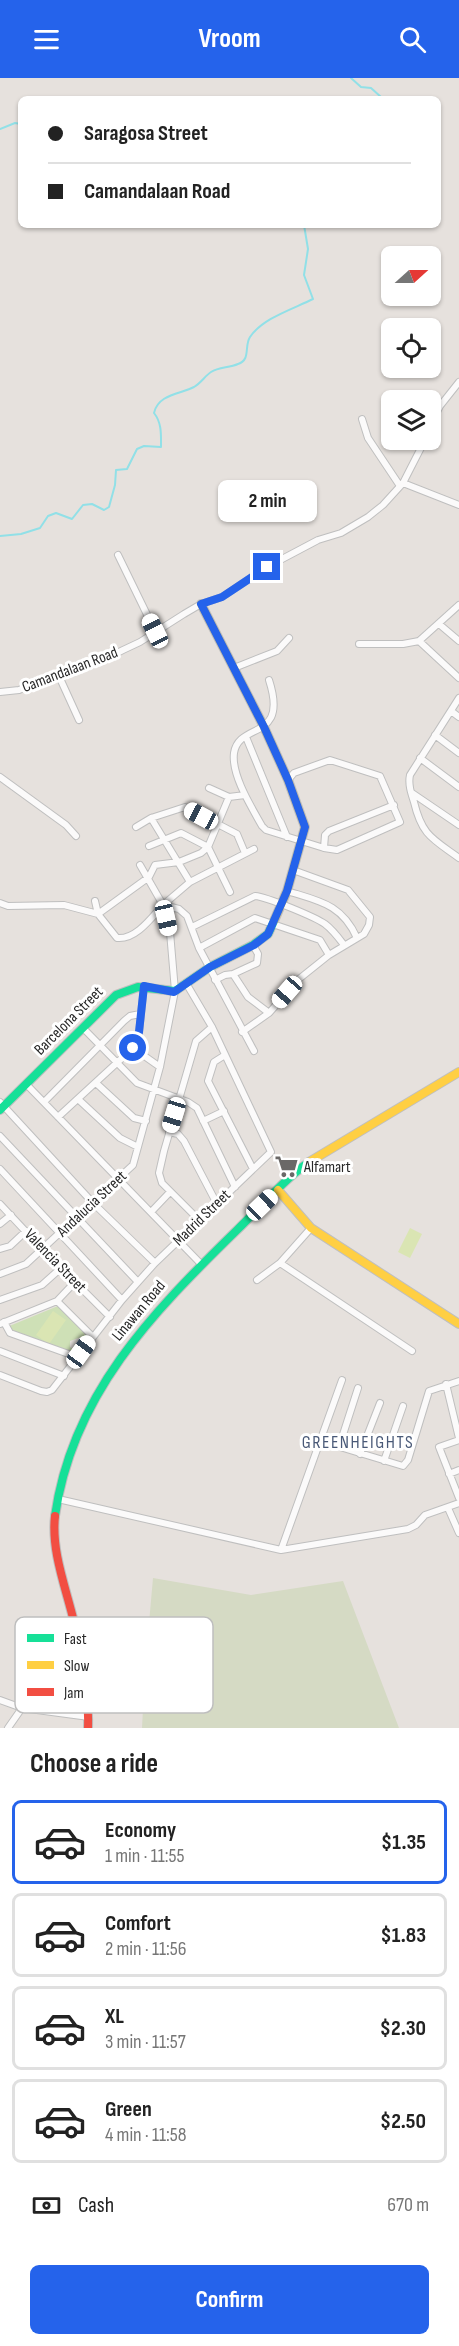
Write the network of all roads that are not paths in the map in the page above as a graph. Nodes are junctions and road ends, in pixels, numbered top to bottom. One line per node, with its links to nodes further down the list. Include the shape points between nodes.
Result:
1 (459, 382): 2 (street)
2 (441, 405)
3 (362, 419): 5 (street, via 368,438)
4 (420, 450): 5 (street, Camandalaan Road)
5 (401, 484): 6 (street); 8 (street, Camandalaan Road, via 368,517 267,567 222,597)
6 (459, 505)
7 (118, 555): 11 (street)
8 (201, 604): 11 (street, Camandalaan Road); 16 (street)
9 (459, 605): 10 (street)
10 (439, 624): 13 (street); 14 (street)
11 (155, 631): 17 (street, Camandalaan Road, via 100,661)
12 (289, 638): 16 (street, via 278,651)
13 (419, 640): 15 (street); 18 (street)
14 (459, 641)
15 (359, 644)
16 (234, 668): 25 (street)
17 (58, 674): 20 (street, Camandalaan Road, via 19,690); 24 (street)
18 (459, 678)
19 (268, 680): 25 (street, via 274,707 272,718)
20 (0, 692)
21 (459, 698): 22 (street)
22 (451, 711): 23 (street); 26 (street)
23 (459, 717)
24 (79, 720)
25 (264, 727): 27 (street); 31 (street)
26 (435, 735): 28 (street); 29 (street)
27 (246, 737): 35 (street, via 234,751 234,764); 43 (street)
28 (459, 753)
29 (420, 758): 32 (street); 34 (street, via 410,775)
30 (0, 777): 42 (street)
31 (288, 780): 37 (street, via 294,773 330,760 380,776); 45 (street, via 305,827)
32 (459, 787)
33 (209, 788): 36 (street)
34 (411, 792): 40 (street); 51 (street, via 426,834)
35 (245, 795): 36 (street); 43 (street, via 262,826)
36 (229, 797): 39 (street)
37 (394, 805): 48 (street, via 329,831); 48 (street, via 400,822 337,850)
38 (151, 818): 39 (street, via 185,807); 41 (street); 44 (street)
39 (216, 824): 47 (street); 50 (street, via 237,834)
40 (459, 825)
41 (136, 827)
42 (76, 836)
43 (287, 837): 45 (street)
44 (165, 839): 46 (street); 47 (street, via 181,833); 52 (street)
45 (301, 844): 48 (street); 55 (street)
46 (149, 846)
47 (208, 847): 52 (street); 54 (street)
48 (324, 848)
49 (254, 849): 50 (street)
50 (245, 854): 54 (street)
51 (459, 858)
52 (179, 862): 56 (street, via 156,866); 57 (street)
53 (140, 865): 56 (street, Andalucia Street)
54 (219, 866): 57 (street); 59 (street)
55 (293, 870): 58 (street); 67 (street, via 348,890 370,917 364,934)
56 (149, 877): 62 (street, Andalucia Street); 64 (street)
57 (190, 882): 62 (street)
58 (287, 891): 63 (street); 67 (street, via 340,911)
59 (230, 892)
60 (95, 901): 64 (street)
61 (0, 903): 64 (street, via 64,905)
62 (163, 905): 64 (street, via 148,922 123,939 117,938); 66 (street, via 179,909); 77 (street, Andalucia Street, via 170,932)
63 (281, 905): 65 (street); 66 (street, via 255,896); 69 (street, via 323,922)
64 (98, 914)
65 (273, 926): 68 (street); 70 (street, via 255,918); 71 (street, via 320,940)
66 (192, 927): 70 (street)
67 (357, 938): 69 (street)
68 (254, 945): 72 (street); 73 (street, via 257,963)
69 (344, 945): 71 (street)
70 (199, 948): 72 (street)
71 (329, 955): 78 (street, via 298,979)
72 (210, 967): 74 (street); 75 (street)
73 (233, 974): 74 (street); 78 (street, via 248,997)
74 (215, 980): 82 (street)
75 (186, 983): 77 (street); 80 (street, Madrid Street)
76 (144, 986): 77 (street, Barcelona Street); 79 (street); 81 (street, Barcelona Street, via 116,994)
77 (174, 992): 88 (street, Andalucia Street)
78 (269, 1013): 82 (street)
79 (140, 1014): 83 (street, via 130,1016); 84 (street)
80 (212, 1027): 86 (street, Madrid Street); 93 (street, via 196,1041)
81 (83, 1028): 83 (street); 91 (street, Barcelona Street)
82 (242, 1032): 85 (street)
83 (99, 1044): 87 (street); 95 (street)
84 (133, 1048): 87 (street); 88 (street)
85 (254, 1051)
86 (225, 1055): 97 (street, via 214,1062 208,1081); 105 (street, Madrid Street, via 271,1152)
87 (116, 1063): 90 (street); 92 (street, via 137,1083)
88 (160, 1067): 92 (street, Andalucia Street)
89 (459, 1072): 108 (street, Linawan Road, via 313,1159)
90 (96, 1083): 94 (street); 99 (street, via 134,1118)
91 (27, 1085): 95 (street); 96 (street, Barcelona Street)
92 (154, 1090): 93 (street); 99 (street, Andalucia Street)
93 (179, 1099): 100 (street, via 196,1108); 101 (street)
94 (78, 1100): 98 (street); 103 (street, via 120,1138)
95 (44, 1102): 98 (street)
96 (1, 1106): 110 (street)
97 (224, 1111): 100 (street); 105 (street)
98 (58, 1117): 106 (street)
99 (146, 1121): 103 (street, Andalucia Street)
100 (203, 1121): 107 (street)
101 (170, 1132): 109 (street, via 159,1173); 112 (street, via 184,1141)
102 (0, 1136): 115 (street)
103 (138, 1147): 106 (street, Andalucia Street, via 133,1165)
104 (0, 1169): 120 (street)
105 (253, 1169): 107 (street, Madrid Street)
106 (118, 1180): 110 (street, Andalucia Street); 113 (street)
107 (234, 1187): 112 (street, Madrid Street)
108 (278, 1190): 118 (street); 126 (street, Linawan Road)
109 (170, 1192): 113 (street); 116 (street, via 197,1218)
110 (93, 1203): 115 (street, Andalucia Street); 124 (street)
111 (0, 1204): 114 (street, Valencia Street)
112 (217, 1204): 116 (street, Madrid Street)
113 (151, 1212): 121 (street)
114 (10, 1215): 117 (street); 119 (street, Valencia Street)
115 (76, 1219): 120 (street, Andalucia Street); 131 (street)
116 (197, 1223): 121 (street, Madrid Street)
117 (0, 1224)
118 (311, 1228): 125 (street); 137 (street)
119 (26, 1231): 122 (street, via 10,1246); 123 (street, Valencia Street)
120 (61, 1233): 123 (street, Andalucia Street); 133 (street)
121 (178, 1241): 124 (street, Madrid Street); 126 (street)
122 (0, 1249)
123 (43, 1250): 127 (street, Valencia Street); 128 (street, Andalucia Street, via 26,1264)
124 (155, 1263): 131 (street, Madrid Street)
125 (280, 1263): 129 (street); 140 (street)
126 (201, 1264): 158 (street, Linawan Road, via 117,1360 77,1435)
127 (61, 1268): 130 (street, Valencia Street); 132 (street, via 42,1286)
128 (0, 1274)
129 (256, 1280)
130 (75, 1282): 134 (street); 135 (street, Valencia Street)
131 (138, 1282): 133 (street, Madrid Street)
132 (0, 1300)
133 (122, 1300): 135 (street, Madrid Street)
134 (57, 1301): 136 (street); 138 (street)
135 (110, 1317): 138 (street, Madrid Street)
136 (2, 1323): 141 (street, via 9,1333)
137 (459, 1324)
138 (93, 1336): 141 (street, Madrid Street)
139 (0, 1351): 143 (street)
140 (412, 1351)
141 (78, 1357): 143 (street, Madrid Street)
142 (0, 1375): 143 (street, Madrid Street, via 47,1392)
143 (64, 1376)
144 (342, 1380): 151 (street)
145 (459, 1381): 146 (street)
146 (446, 1384): 150 (street); 154 (street, via 429,1391 406,1464)
147 (358, 1388): 152 (street)
148 (380, 1403): 153 (street)
149 (403, 1406): 154 (street)
150 (459, 1439): 156 (street, via 440,1447)
151 (320, 1441): 152 (street); 162 (street)
152 (339, 1447): 153 (street)
153 (360, 1454): 154 (street)
154 (384, 1461)
155 (459, 1470): 156 (street)
156 (449, 1474): 157 (street)
157 (459, 1498)
158 (58, 1499): 162 (street); 163 (street, Linawan Road, via 54,1529)
159 (459, 1503): 160 (street)
160 (448, 1508): 161 (street); 162 (street, via 425,1515 408,1529)
161 (459, 1533)
162 (281, 1550)
163 (74, 1617)
164 (0, 1700): 165 (street)
165 (15, 1706)
166 (18, 1713): 170 (street)
167 (58, 1713): 169 (street)
168 (88, 1713): 169 (street, Linawan Road)
169 (88, 1717): 171 (street, Linawan Road)
170 (8, 1728)
171 (88, 1728)

